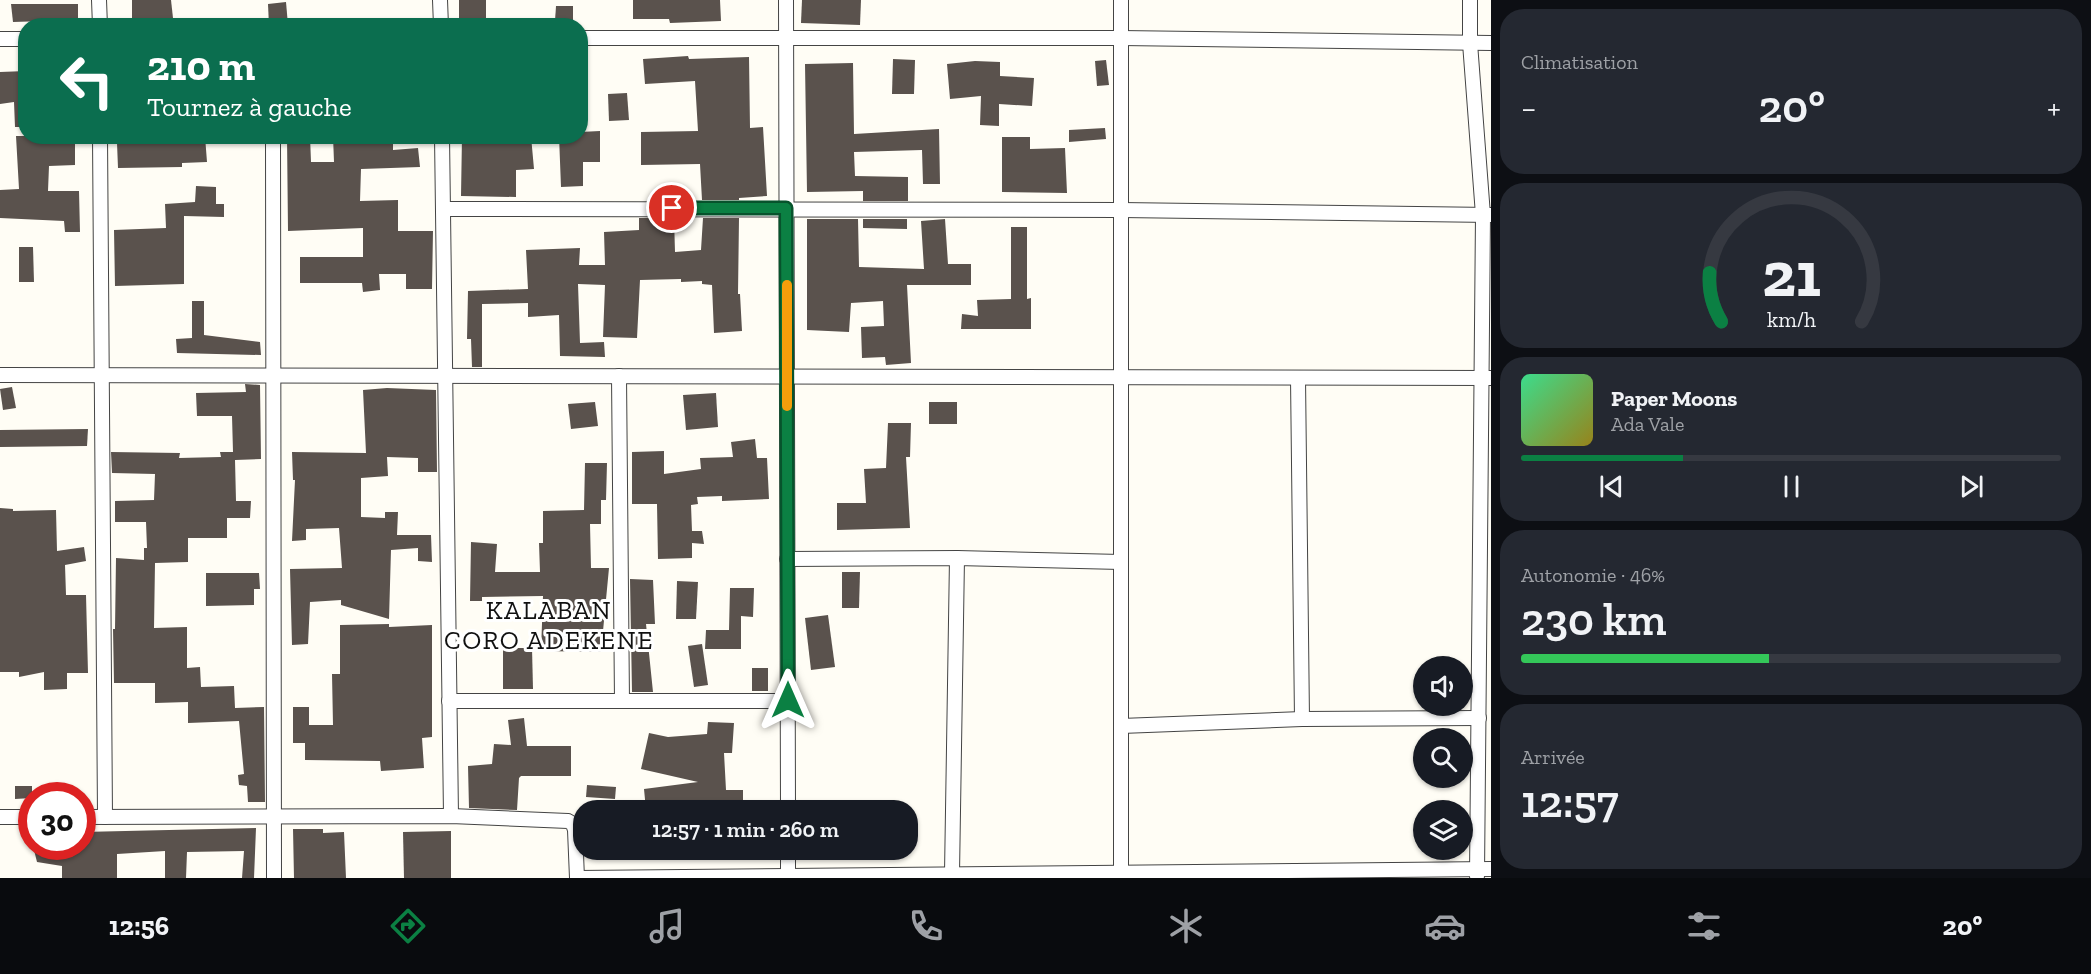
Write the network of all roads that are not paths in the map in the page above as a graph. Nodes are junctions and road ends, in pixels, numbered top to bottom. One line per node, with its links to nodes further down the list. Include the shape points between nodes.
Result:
1 (99, 0): 6 (street)
2 (440, 0): 7 (street)
3 (786, 0): 9 (street)
4 (1121, 0): 10 (street)
5 (1470, 0): 13 (street)
6 (99, 18)
7 (441, 18)
8 (588, 38): 9 (street)
9 (786, 38): 10 (street); 18 (street)
10 (1121, 38): 13 (street); 20 (street)
11 (0, 39): 12 (street)
12 (18, 39)
13 (1470, 43): 14 (street); 21 (street)
14 (1491, 43)
15 (100, 144): 23 (street)
16 (273, 144): 24 (street)
17 (442, 144): 19 (street)
18 (786, 208): 19 (street); 20 (street); 27 (street)
19 (443, 209): 25 (street)
20 (1121, 210): 21 (street); 28 (street)
21 (1487, 215): 30 (street)
22 (0, 375): 23 (street)
23 (102, 375): 24 (street); 47 (street)
24 (272, 375): 25 (street); 42 (street)
25 (445, 376): 26 (street); 36 (street)
26 (619, 376): 27 (street); 37 (street)
27 (787, 377): 28 (street); 33 (street)
28 (1121, 377): 29 (street); 34 (street)
29 (1298, 378): 30 (street); 39 (street)
30 (1486, 378): 31 (street)
31 (1486, 557): 38 (street)
32 (957, 558): 33 (street); 34 (street); 50 (street)
33 (787, 559): 35 (street)
34 (1121, 562): 40 (street)
35 (788, 700): 37 (street); 41 (street)
36 (449, 701): 37 (street); 43 (street)
37 (622, 701)
38 (1479, 718): 39 (street); 49 (street)
39 (1302, 719): 40 (street)
40 (1121, 726): 52 (street)
41 (788, 800)
42 (274, 816): 43 (street); 47 (street); 54 (street)
43 (451, 816): 55 (street, via 568,821 575,830)
44 (0, 817): 45 (street)
45 (18, 817)
46 (96, 817): 47 (street)
47 (105, 817)
48 (788, 860): 53 (street)
49 (1482, 872): 51 (street)
50 (952, 874): 52 (street); 53 (street)
51 (1289, 874): 52 (street)
52 (1121, 875)
53 (788, 877): 55 (street)
54 (274, 878)
55 (577, 878)

